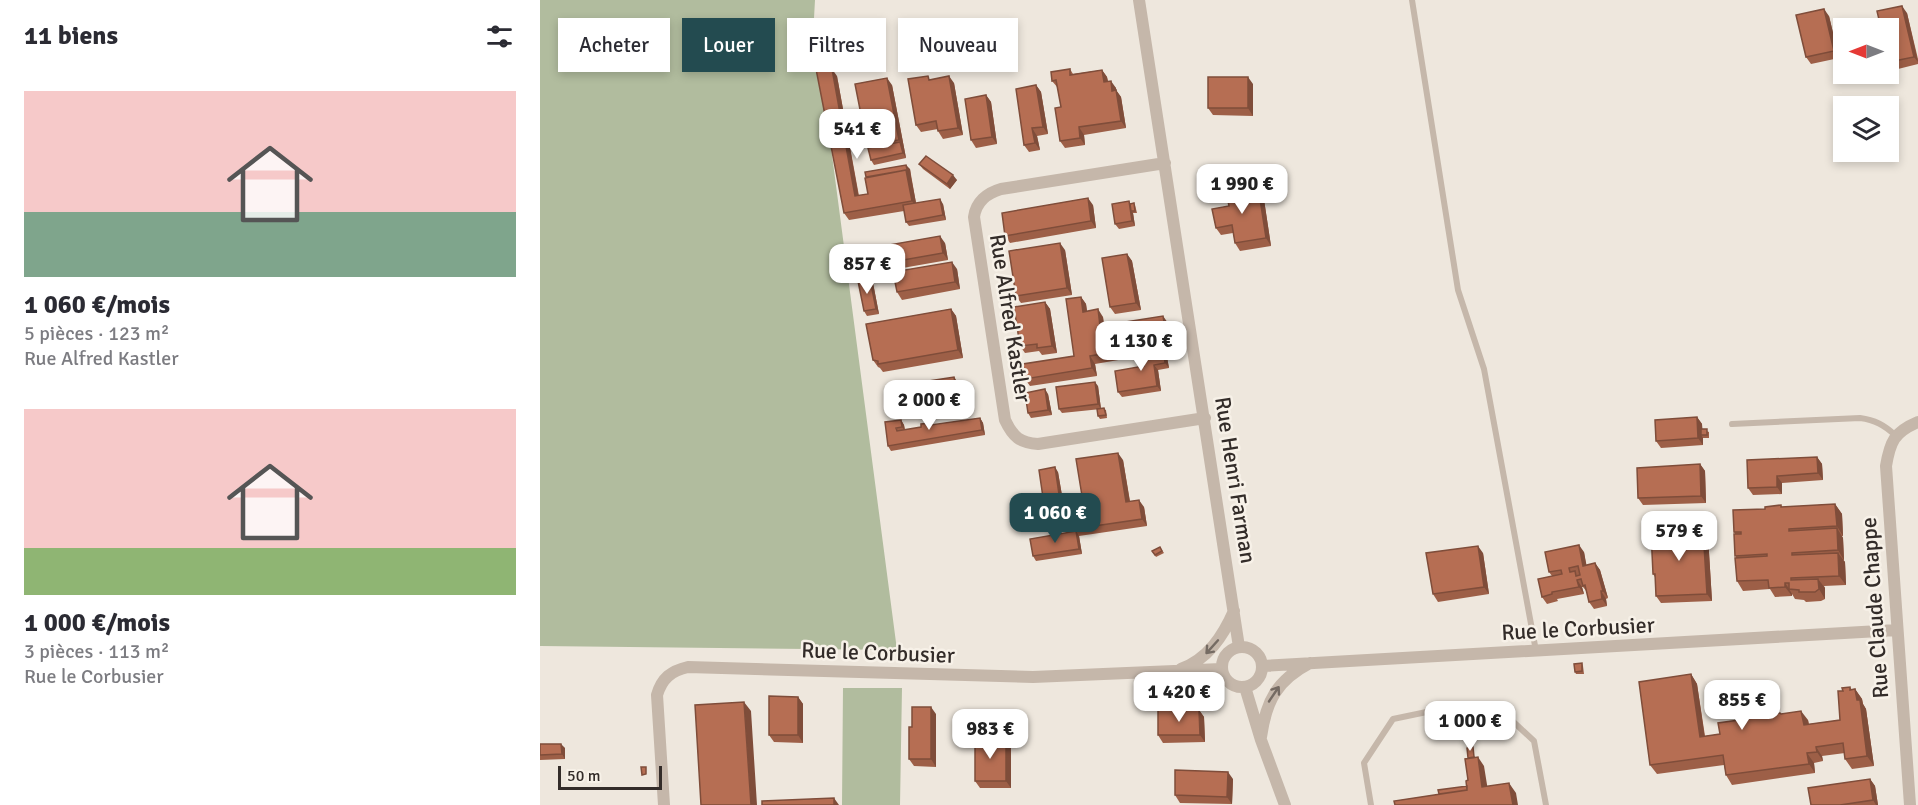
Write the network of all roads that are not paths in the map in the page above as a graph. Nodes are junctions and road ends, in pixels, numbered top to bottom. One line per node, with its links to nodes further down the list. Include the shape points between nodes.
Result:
1 (1139, 0): 3 (street, Rue Henri Farman)
2 (1412, 0): 11 (lane, via 1458,290 1484,369)
3 (1165, 163): 4 (street, Rue Henri Farman); 4 (street, Rue Alfred Kastler, via 989,192 975,209 974,217 1004,408 1016,438 1038,444)
4 (1205, 418): 8 (street, Rue Henri Farman)
5 (1918, 422): 7 (street)
6 (1732, 424): 7 (lane, via 1860,418 1872,419)
7 (1895, 435): 9 (street, Rue Claude Chappe, via 1888,452 1886,480)
8 (1234, 610): 10 (street, Rue Henri Farman); 15 (street, one-way to 15, via 1210,651)
9 (1897, 630): 11 (street, Rue le Corbusier); 22 (street, Rue Claude Chappe)
10 (1239, 647): 13 (street, via 1253,650); 14 (street, via 1227,652)
11 (1536, 652): 12 (street, Rue le Corbusier)
12 (1311, 662): 13 (street, Rue le Corbusier); 17 (street, one-way to 12, via 1264,716 1273,694)
13 (1262, 666): 16 (street, via 1258,680)
14 (1221, 669): 15 (street, Rue le Corbusier); 16 (street, via 1228,683)
15 (1177, 671): 18 (street, Rue le Corbusier, via 1033,677 680,669 665,678 657,695)
16 (1245, 687): 17 (street)
17 (1261, 740): 19 (street)
18 (664, 805)
19 (1285, 805)
20 (1371, 805): 21 (lane, via 1364,763 1393,718 1465,704 1504,714 1534,741)
21 (1546, 805)
22 (1910, 805)

